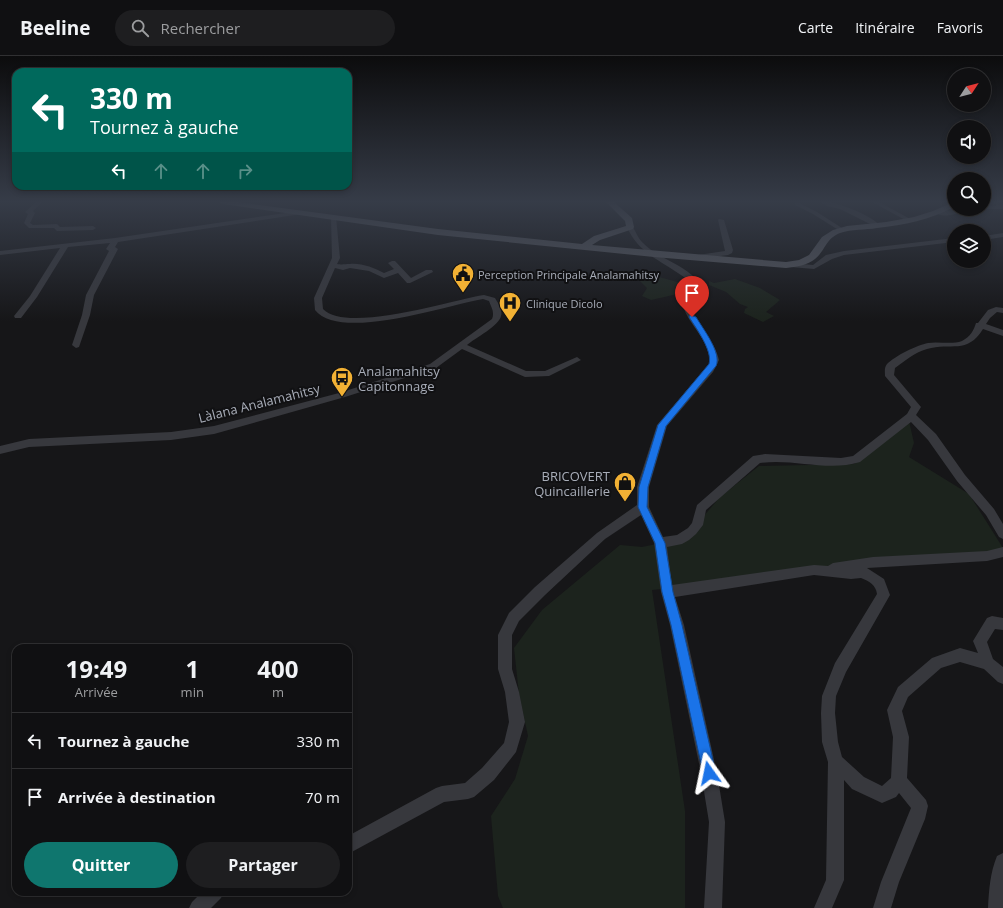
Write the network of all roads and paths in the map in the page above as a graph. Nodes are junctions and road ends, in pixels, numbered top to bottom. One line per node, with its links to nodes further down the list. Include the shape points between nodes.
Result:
1 (100, 242): 10 (street)
2 (114, 242): 24 (street, via 110,249 114,249 90,295)
3 (335, 242): 16 (street, Làlana Analamahitsy)
4 (532, 242): 11 (main road)
5 (592, 242): 11 (main road)
6 (640, 242): 13 (street)
7 (727, 242): 14 (street, via 728,253)
8 (823, 242): 17 (main road, via 812,257)
9 (939, 242): 17 (street, via 844,253 829,257 814,267)
10 (65, 246): 12 (street); 21 (street)
11 (583, 247): 13 (main road)
12 (0, 253)
13 (654, 254): 14 (main road); 29 (street, via 692,279 686,292 686,304 714,359 710,370 662,425 643,487)
14 (698, 257): 17 (main road)
15 (392, 263): 18 (street)
16 (334, 265): 18 (street, via 343,268 350,266 372,269 384,276); 25 (street, Làlana Analamahitsy, via 318,298 319,310 326,317 343,321 373,320 479,297 492,300 497,311 494,322)
17 (791, 265)
18 (399, 270): 19 (street, via 410,281)
19 (429, 272)
20 (1003, 311): 22 (street, via 996,309 989,312)
21 (18, 316)
22 (979, 325): 23 (street); 27 (street, via 973,337 967,342 923,347 891,366 890,376 916,407)
23 (1003, 333)
24 (76, 345)
25 (460, 345): 26 (street, via 525,374 546,374); 28 (street, Làlana Analamahitsy, via 433,366 342,395 214,430 172,436 29,443)
26 (577, 360)
27 (911, 416): 30 (street, via 932,437 961,478 990,512); 31 (street, via 856,459 757,459 701,508 698,525 692,531 678,540)
28 (0, 450)
29 (643, 507): 31 (street); 42 (street, via 601,536 514,617 505,636 504,669 512,692 517,722 512,747 488,774 468,791 442,794)
30 (1003, 534)
31 (660, 543): 36 (street)
32 (1003, 552): 33 (street)
33 (987, 556): 34 (street); 35 (street, via 873,562)
34 (1003, 557)
35 (814, 570): 36 (street); 40 (street, via 851,574 862,572 881,582 884,589 882,600 840,668 829,696 828,729)
36 (667, 592): 46 (street, via 677,625 716,815)
37 (1003, 624): 38 (street, via 992,622 980,641)
38 (988, 663): 39 (street); 41 (street, via 960,655 937,663 903,692 894,710 901,737)
39 (1003, 677)
40 (836, 762): 41 (street, via 858,783 882,795); 47 (street, via 835,880)
41 (899, 781): 48 (street, via 920,806)
42 (352, 843)
43 (1003, 862): 49 (street, via 999,877)
44 (211, 896): 45 (street)
45 (198, 908)
46 (713, 908)
47 (823, 908)
48 (882, 908)
49 (997, 908)

